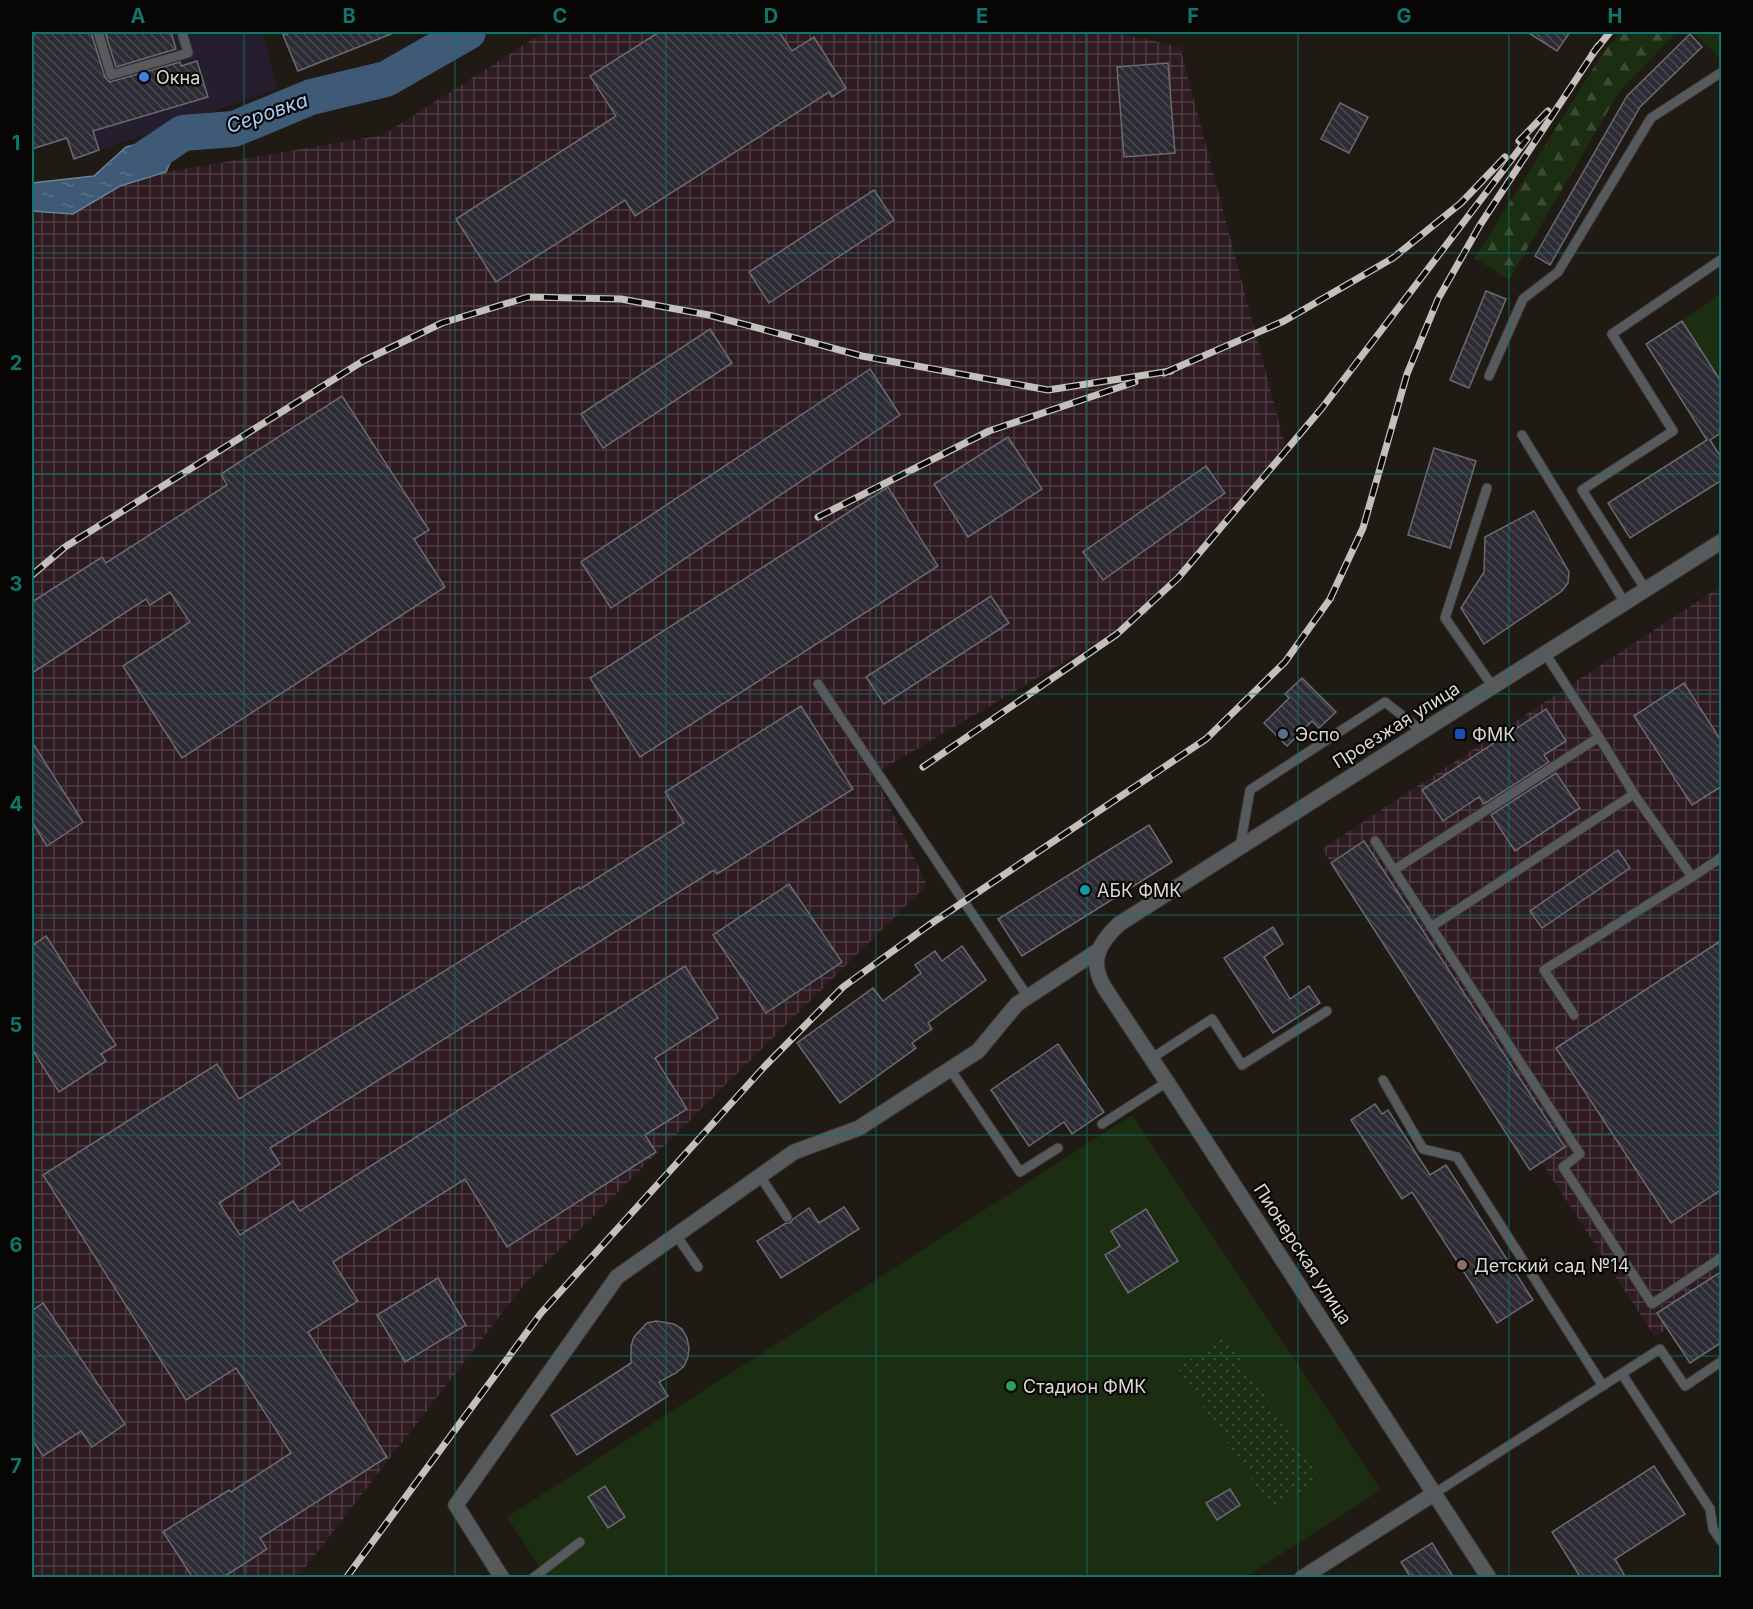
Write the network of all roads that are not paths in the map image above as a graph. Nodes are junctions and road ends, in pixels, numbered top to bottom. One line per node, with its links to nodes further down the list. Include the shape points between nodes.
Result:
1 (99, 32): 2 (lane, via 111,75 188,53)
2 (182, 32)
3 (1722, 72): 5 (lane, via 1651,118 1558,272 1523,299)
4 (1722, 259): 9 (lane, via 1612,334 1674,431 1582,490)
5 (1489, 376)
6 (1522, 435): 10 (lane)
7 (1487, 488): 13 (lane, via 1445,618)
8 (1722, 541): 9 (street, Проезжая улица)
9 (1646, 590): 10 (street, Проезжая улица)
10 (1625, 603): 11 (street, Проезжая улица)
11 (1545, 653): 13 (street, Проезжая улица); 15 (lane)
12 (818, 684): 24 (lane)
13 (1493, 687): 14 (street, Проезжая улица)
14 (1423, 732): 18 (street, Проезжая улица); 18 (lane, via 1385,702 1250,790)
15 (1599, 737): 16 (lane); 20 (lane)
16 (1634, 794): 21 (lane); 22 (lane)
17 (1375, 841): 20 (lane)
18 (1240, 848): 23 (street, Проезжая улица, via 1119,924)
19 (1722, 857): 21 (lane)
20 (1394, 870): 22 (lane)
21 (1692, 877): 26 (lane, via 1544,970)
22 (1431, 927): 36 (lane, via 1580,1154 1563,1167 1652,1304)
23 (1099, 950): 24 (street, Проезжая улица); 27 (street, Пионерская улица, via 1095,963 1098,976)
24 (1028, 997): 28 (street, Проезжая улица, via 1017,1004 978,1051)
25 (1327, 1011): 27 (lane, via 1242,1065 1212,1019)
26 (1574, 1015)
27 (1152, 1058): 30 (street, Пионерская улица)
28 (950, 1069): 32 (lane, via 1020,1172); 33 (street, Проезжая улица, via 859,1128 794,1152)
29 (1383, 1080): 40 (lane, via 1423,1149 1457,1157)
30 (1167, 1082): 31 (lane); 41 (street, Пионерская улица)
31 (1101, 1124)
32 (1058, 1148)
33 (760, 1176): 34 (lane); 35 (street, Проезжая улица)
34 (787, 1217)
35 (676, 1235): 37 (lane); 44 (street, Проезжая улица, via 617,1277 456,1505)
36 (1722, 1257)
37 (698, 1267)
38 (1722, 1361): 39 (lane, via 1685,1386 1660,1349)
39 (1622, 1374): 40 (lane); 43 (lane, via 1710,1509 1713,1529)
40 (1603, 1386): 41 (lane)
41 (1435, 1493): 46 (street); 47 (street, Пионерская улица)
42 (580, 1542): 45 (lane)
43 (1722, 1542)
44 (502, 1578)
45 (533, 1578)
46 (1302, 1578)
47 (1489, 1578)

